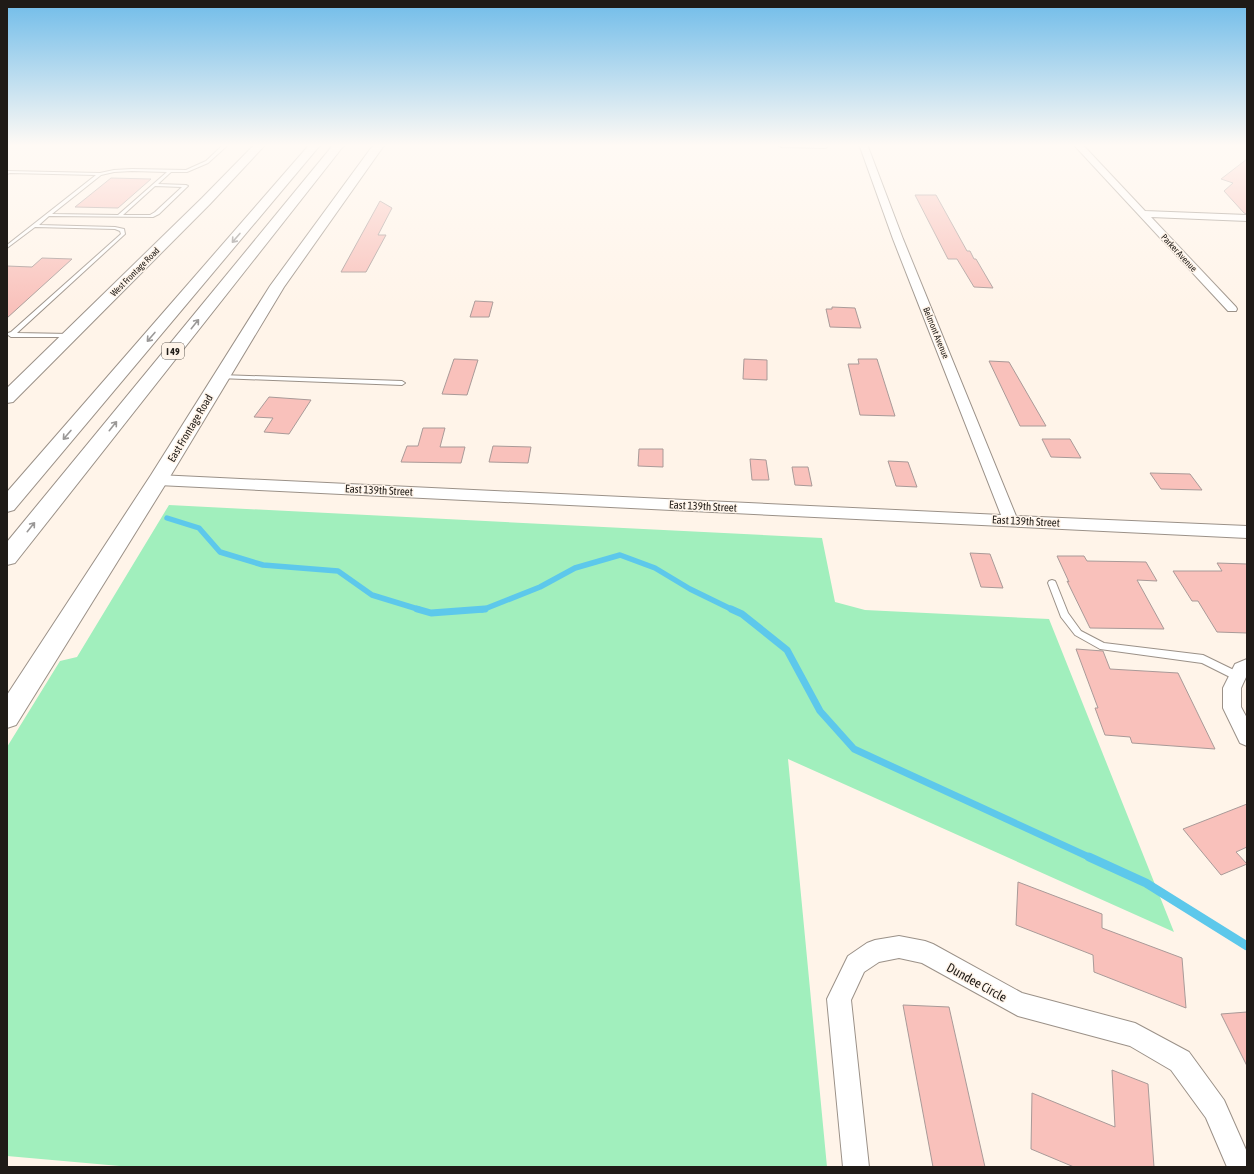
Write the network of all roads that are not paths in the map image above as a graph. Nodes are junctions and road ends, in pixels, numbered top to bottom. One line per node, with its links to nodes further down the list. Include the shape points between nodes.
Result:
1 (69, 199): 11 (lane)
2 (138, 199): 12 (lane)
3 (172, 199): 12 (lane, via 151,216)
4 (209, 199): 18 (main road, West Frontage Road)
5 (269, 199): 23 (main road, I 49, one-way to 23)
6 (296, 199): 26 (main road, I 49, one-way to 6)
7 (340, 199): 19 (main road, East Frontage Road, via 277,286)
8 (883, 199): 24 (street, Belmont Avenue)
9 (1129, 199): 10 (street, Parker Avenue)
10 (1143, 214): 13 (street); 16 (street, Parker Avenue)
11 (49, 215): 12 (lane); 14 (lane)
12 (119, 216)
13 (1247, 218)
14 (34, 226): 15 (lane); 17 (lane, via 115,228 122,230 122,234)
15 (7, 247)
16 (1232, 309)
17 (9, 334): 18 (lane)
18 (70, 336): 21 (main road, West Frontage Road)
19 (221, 377): 20 (lane); 22 (main road, East Frontage Road)
20 (402, 383)
21 (7, 398)
22 (158, 480): 24 (street, East 139th Street); 29 (main road, East Frontage Road)
23 (7, 505)
24 (1011, 521): 25 (street, East 139th Street)
25 (1247, 532)
26 (7, 557)
27 (1052, 583): 28 (lane, via 1064,615 1078,633 1103,646 1203,659)
28 (1242, 671): 30 (street, via 1232,688 1232,708)
29 (7, 717)
30 (1247, 737)
31 (856, 1167): 32 (street, Dundee Circle, via 839,999 856,964 875,951 899,947 925,952 1018,1004 1135,1035 1180,1061 1215,1109)
32 (1240, 1167)

